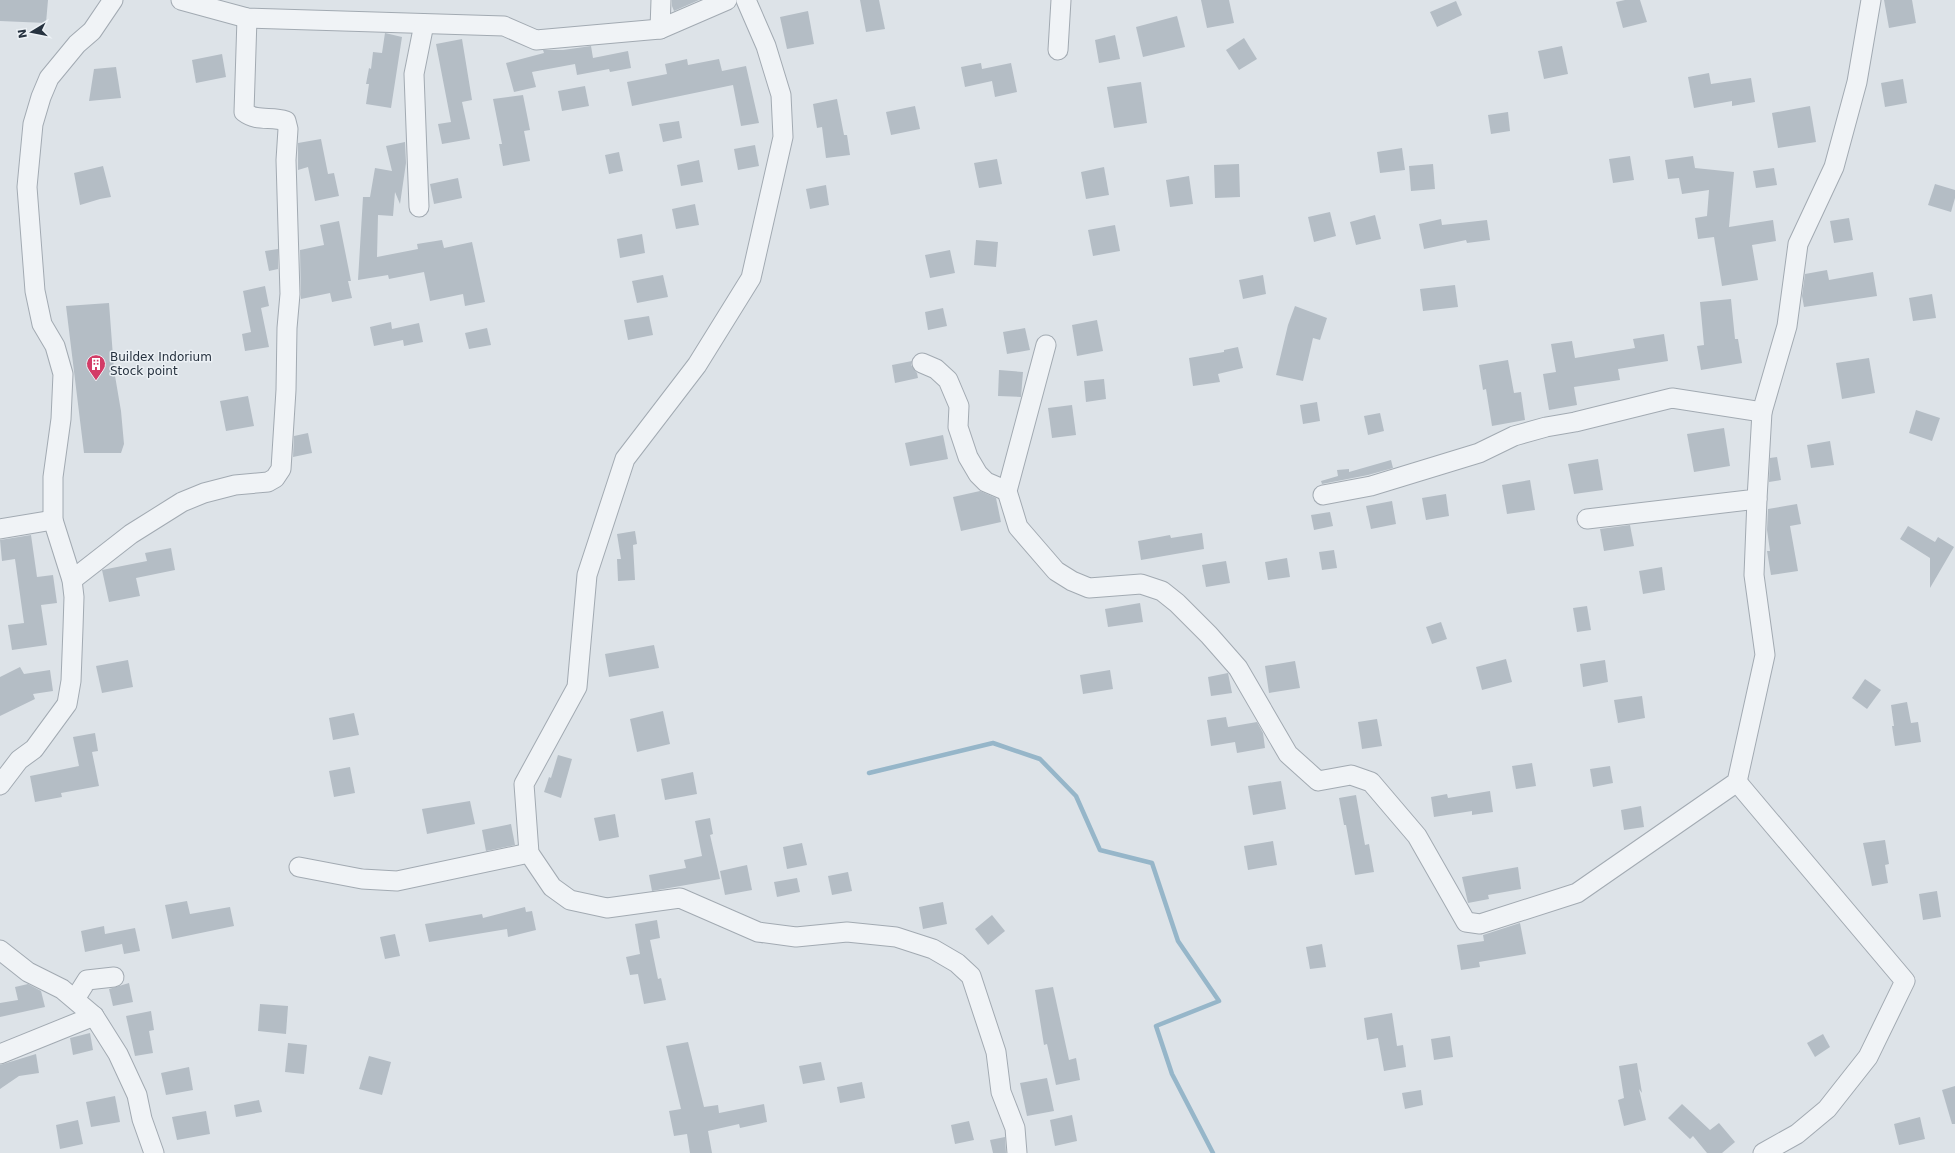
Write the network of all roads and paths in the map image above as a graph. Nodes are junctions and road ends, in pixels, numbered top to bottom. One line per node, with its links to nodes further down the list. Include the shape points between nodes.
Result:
1 (113, 0): 20 (street, via 92,31 77,44 49,78 33,124 27,187 35,291 42,324 55,346 63,374 61,419 53,477)
2 (181, 0): 8 (street)
3 (661, 0): 10 (street)
4 (727, 0): 10 (street)
5 (746, 0): 25 (street, via 766,46 781,95 783,137 751,278 697,365 625,459 587,575 577,687 524,784)
6 (1061, 0): 11 (street)
7 (1871, 0): 15 (street, via 1857,82 1834,167 1798,244 1786,326)
8 (247, 18): 9 (street); 22 (street, via 244,112 251,118 277,118 286,121 288,129 286,160 290,294 281,469 275,478 268,482 235,485 182,502 131,534)
9 (424, 24): 10 (street, via 504,26 536,40); 12 (street, via 414,74)
10 (660, 29)
11 (1058, 50)
12 (418, 207)
13 (1046, 345): 16 (street)
14 (922, 363): 16 (street, via 936,369 948,380 959,406 958,428 968,457 978,474 986,482)
15 (1762, 412): 17 (street, via 1672,398 1546,427 1514,436 1479,453 1371,486); 18 (street)
16 (1006, 491): 23 (street, via 1018,527 1056,571 1089,588 1141,584 1162,591 1177,603 1238,668 1288,754 1318,781 1351,775 1371,782 1417,836 1466,922 1480,924 1577,893)
17 (1323, 495)
18 (1757, 499): 19 (street); 23 (street, via 1754,575 1764,655)
19 (1588, 519)
20 (54, 520): 21 (street); 22 (street)
21 (0, 529)
22 (72, 580): 24 (street, via 73,628 66,704 34,749 19,760)
23 (1737, 782): 34 (street, via 1905,981 1868,1057 1827,1109 1797,1134)
24 (0, 785)
25 (529, 853): 26 (street, via 397,881 362,879); 33 (street, via 552,887 570,900 608,908 680,898 758,932 796,937 847,932 896,937 939,952 957,963 971,976 996,1052 1001,1092 1015,1128)
26 (299, 867)
27 (0, 950): 29 (street, via 28,972 62,989)
28 (114, 977): 29 (street, via 87,980)
29 (75, 999): 30 (street)
30 (94, 1016): 31 (street); 32 (street, via 118,1054 138,1095 142,1119)
31 (0, 1054)
32 (154, 1153)
33 (1017, 1153)
34 (1763, 1153)

